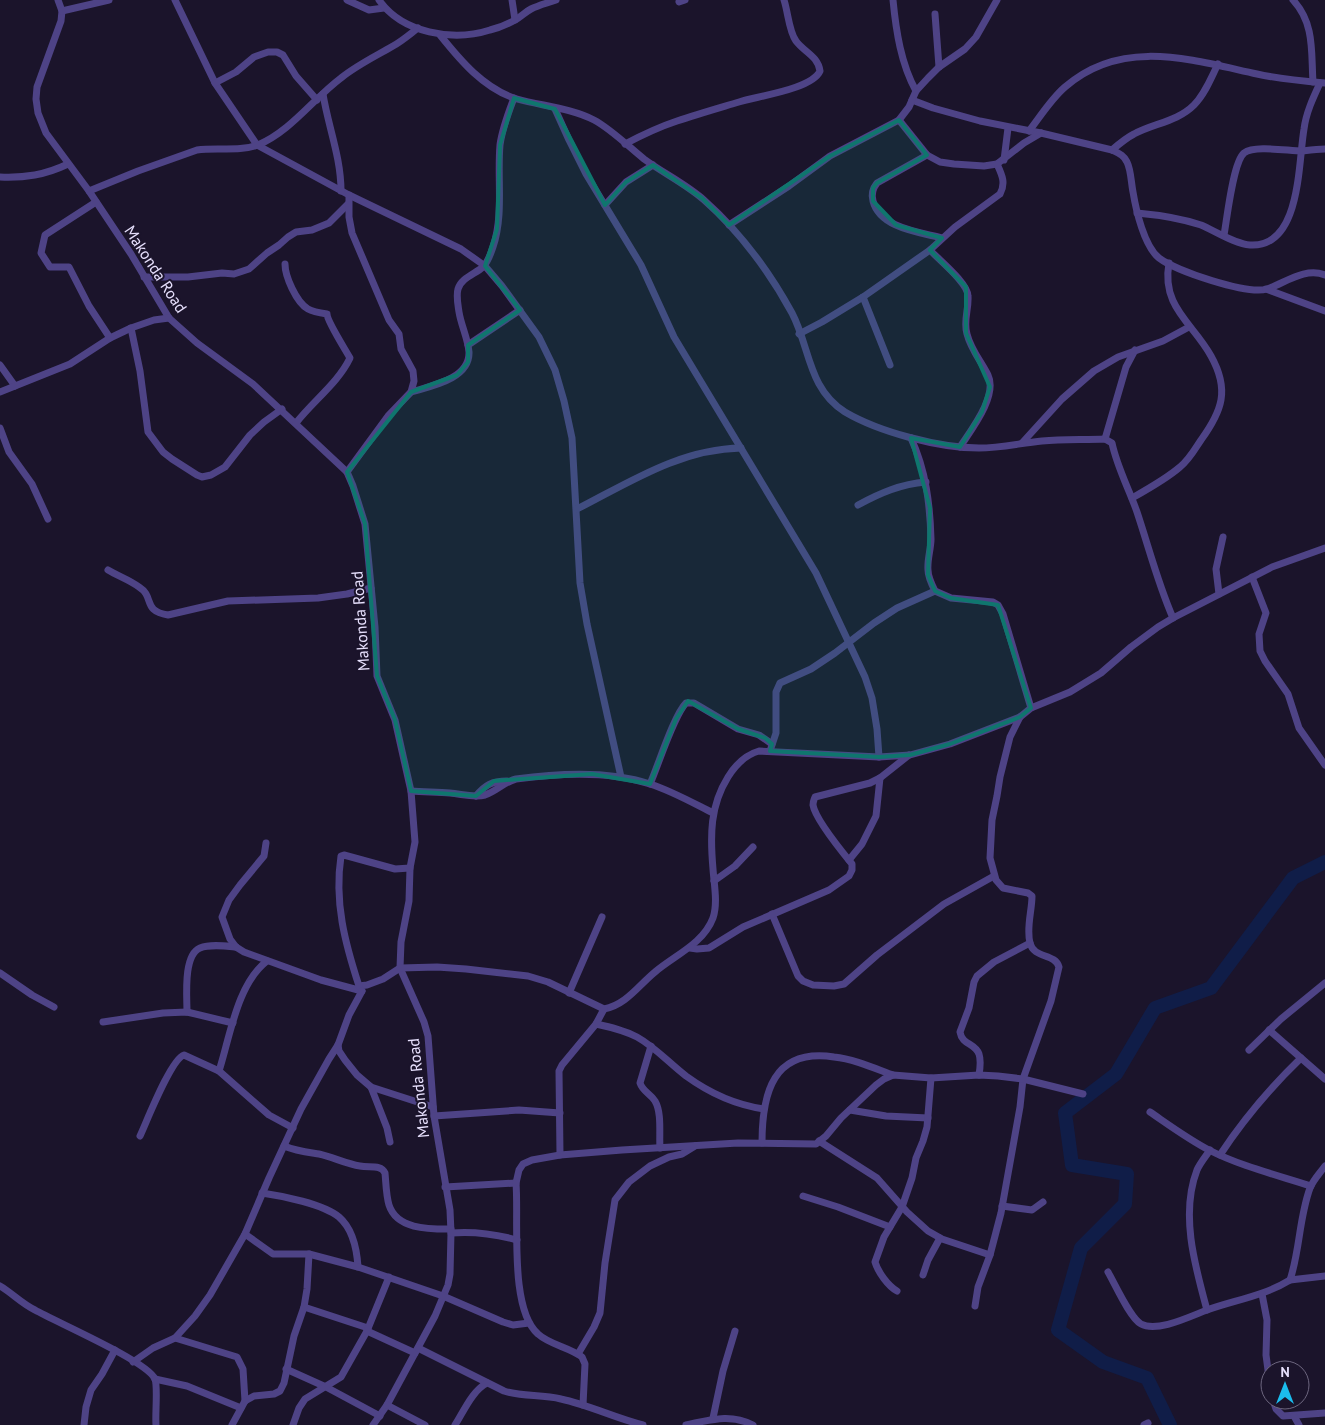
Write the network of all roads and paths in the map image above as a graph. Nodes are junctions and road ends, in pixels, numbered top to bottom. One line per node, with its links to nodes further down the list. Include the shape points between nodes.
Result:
1 (58, 0): 13 (street)
2 (109, 0): 13 (street)
3 (175, 0): 20 (street)
4 (348, 0): 12 (street, via 369,10)
5 (379, 0): 12 (street)
6 (512, 0): 15 (street)
7 (556, 0): 15 (street, via 529,10)
8 (784, 0): 32 (street, via 796,41 817,62 818,76 780,92 741,101 647,132)
9 (893, 0): 22 (street, via 907,75)
10 (997, 0): 19 (street, via 966,49)
11 (1293, 0): 21 (street, via 1310,28)
12 (384, 8): 16 (street, via 401,22)
13 (62, 11): 39 (street, Makonda Road, via 40,76 36,99 46,133)
14 (935, 14): 19 (street)
15 (515, 20): 17 (street, via 476,34)
16 (418, 28): 17 (street); 23 (street, via 350,71)
17 (440, 34): 24 (street, via 467,67 486,83)
18 (1218, 64): 21 (street); 30 (street, via 1158,56 1127,58 1106,64 1086,72 1064,87); 35 (street, via 1194,105 1169,122 1132,134)
19 (939, 66): 22 (street)
20 (215, 84): 25 (street, via 254,57 277,52 283,55); 33 (street)
21 (1321, 84): 36 (street, via 1310,105)
22 (916, 91): 26 (street)
23 (323, 94): 25 (street); 42 (street, via 338,158)
24 (514, 98): 27 (street); 55 (street, via 500,145 497,229 493,248)
25 (317, 100): 33 (street, via 292,122)
26 (912, 100): 28 (street); 29 (street)
27 (555, 108): 32 (street, via 596,121); 47 (street, via 586,174)
28 (899, 120): 37 (street); 49 (street, via 830,156 790,186)
29 (1008, 128): 30 (street); 38 (street)
30 (1029, 132): 31 (street)
31 (1041, 133): 35 (street); 38 (street)
32 (625, 144): 40 (street)
33 (257, 145): 42 (street); 43 (street, via 197,150)
34 (1325, 149): 36 (street)
35 (1112, 150): 48 (street, via 1127,161)
36 (1301, 151): 50 (street, via 1255,150 1243,154 1233,184); 50 (street, via 1293,204 1282,231 1274,239 1249,245)
37 (927, 155): 38 (street, via 940,162 954,164 984,166); 51 (street, via 877,183 873,201 876,208 896,225)
38 (1001, 162): 51 (street, via 1004,188 1000,194)
39 (68, 164): 41 (street, via 34,176); 43 (street, Makonda Road)
40 (653, 165): 47 (street, via 626,182); 49 (street, via 702,198)
41 (0, 177)
42 (341, 190): 44 (street)
43 (89, 191): 45 (street, Makonda Road)
44 (349, 195): 46 (street); 55 (street, via 461,249)
45 (96, 202): 57 (street, Makonda Road); 66 (street, via 45,236 42,253 50,267 69,267)
46 (348, 204): 57 (street, via 329,223 296,232 249,269 234,274); 73 (street, via 352,233 413,371)
47 (605, 205): 81 (street, via 641,265 674,337)
48 (1137, 213): 50 (street, via 1178,218); 53 (street, via 1151,251)
49 (729, 224): 65 (street, via 771,278 793,316)
50 (1224, 235)
51 (942, 238): 52 (street)
52 (930, 250): 59 (street); 80 (street, via 966,287 966,333 989,376 990,387 982,412)
53 (1169, 263): 58 (street, via 1219,284 1242,289); 63 (street, via 1169,292)
54 (285, 264): 75 (street, via 285,273 300,302 307,309 327,314 327,320 350,358)
55 (484, 266): 60 (street); 67 (street, via 458,288 460,318)
56 (1325, 275): 58 (street, via 1311,272)
57 (144, 277): 62 (street, Makonda Road)
58 (1266, 289): 61 (street)
59 (863, 297): 65 (street); 70 (street)
60 (520, 310): 67 (street); 86 (street, via 539,337 555,370 564,401 572,438)
61 (1325, 311)
62 (169, 318): 64 (street); 74 (street, Makonda Road)
63 (1189, 327): 68 (street, via 1163,341); 84 (street, via 1211,356 1220,375 1223,385 1221,404 1214,423 1182,466)
64 (131, 328): 66 (street); 74 (street, via 148,432 172,460 197,475 211,475 225,468 250,435)
65 (799, 334): 77 (street, via 818,384 827,398 865,422)
66 (110, 338): 71 (street, via 70,364)
67 (468, 345): 73 (street, via 465,369)
68 (1135, 350): 78 (street, via 1126,367); 79 (street, via 1094,371 1062,399)
69 (0, 365): 71 (street)
70 (890, 365)
71 (15, 386): 72 (street)
72 (0, 392)
73 (411, 392): 82 (street, via 388,416)
74 (282, 409): 75 (street, Makonda Road)
75 (296, 423): 82 (street, Makonda Road)
76 (0, 428): 87 (street, via 9,452 32,484)
77 (911, 438): 80 (street); 83 (street)
78 (1105, 439): 79 (street); 84 (street, via 1112,443)
79 (1022, 443): 80 (street, via 994,448)
80 (960, 447)
81 (741, 448): 86 (street, via 703,451 676,460); 96 (street, via 816,573)
82 (347, 472): 92 (street, Makonda Road, via 365,524)
83 (926, 482): 85 (street, via 894,489); 93 (street, via 931,540 928,574)
84 (1132, 498): 95 (street, via 1164,597)
85 (858, 505)
86 (577, 509): 103 (street, via 580,583 586,624)
87 (48, 520)
88 (1222, 537): 94 (street, via 1216,569)
89 (1325, 548): 91 (street, via 1272,566)
90 (108, 570): 92 (street, via 140,587 147,594 150,607 168,615 228,602 318,598)
91 (1252, 577): 94 (street); 102 (street, via 1266,613 1259,634 1260,651 1288,694 1299,728)
92 (371, 588): 106 (street, Makonda Road, via 377,676 396,720)
93 (935, 592): 96 (street, via 897,608); 97 (street, via 950,598 998,605)
94 (1219, 594): 95 (street)
95 (1174, 618): 97 (street, via 1131,647 1101,673 1070,692)
96 (850, 642): 99 (street, via 811,669 780,683 776,692 776,733); 101 (street, via 872,698)
97 (1031, 708): 98 (street)
98 (1020, 717): 100 (street, via 950,744); 112 (street, via 1010,736 992,820 989,841)
99 (771, 748): 101 (street); 105 (street, via 759,735 738,729 694,703 686,703 681,707); 107 (street, via 750,754 738,763 720,789)
100 (910, 755): 101 (street); 104 (street)
101 (879, 758)
102 (1325, 765)
103 (621, 777): 105 (street); 106 (street, via 592,774 494,781 476,796)
104 (880, 778): 110 (street, via 876,816 862,844); 110 (street, via 814,799 816,812)
105 (650, 784): 107 (street)
106 (411, 791): 111 (street, Makonda Road, via 415,842)
107 (713, 813): 113 (street)
108 (266, 843): 117 (street, via 264,856 229,900 222,917)
109 (753, 846): 113 (street)
110 (849, 860): 114 (street, via 852,870 838,885)
111 (410, 868): 120 (street, Makonda Road); 123 (street, via 395,869 344,854 341,856 341,924)
112 (994, 876): 114 (street, via 944,904 844,984 834,986 814,985 798,976); 116 (street, via 1002,888 1032,896 1028,928)
113 (714, 881): 118 (street, via 714,916)
114 (772, 914): 118 (street, via 709,948)
115 (602, 917): 124 (street)
116 (1030, 943): 138 (street, via 982,971 974,982 960,1032 963,1040 979,1054); 140 (street, via 1036,952 1056,960 1059,967 1051,1001)
117 (236, 947): 119 (street); 127 (street, via 207,946 193,954 188,964)
118 (690, 948): 126 (street, via 662,966 619,1004)
119 (267, 961): 123 (street, via 321,980); 129 (street, via 251,979)
120 (400, 968): 123 (street); 124 (street, via 457,969 528,976); 144 (street, Makonda Road, via 428,1036)
121 (0, 973): 125 (street)
122 (1325, 983): 131 (street)
123 (360, 988): 132 (street)
124 (569, 993): 126 (street)
125 (54, 1007)
126 (604, 1009): 130 (street)
127 (187, 1012): 128 (street); 129 (street)
128 (103, 1022)
129 (233, 1023): 136 (street)
130 (596, 1024): 133 (street, via 624,1031); 148 (street, via 562,1065)
131 (1269, 1030): 134 (street); 135 (street)
132 (338, 1045): 142 (street, via 345,1060); 151 (street)
133 (651, 1046): 145 (street, via 698,1084 750,1107); 158 (street, via 640,1083 656,1103)
134 (1249, 1050)
135 (1301, 1058): 141 (street); 160 (street, via 1233,1134)
136 (219, 1071): 151 (street, via 269,1115); 152 (street, via 184,1055 180,1057 169,1073)
137 (893, 1075): 139 (street); 145 (street, via 835,1057 805,1057 789,1062 774,1077); 146 (street, via 884,1079)
138 (979, 1075): 139 (street); 140 (street)
139 (931, 1078): 150 (street)
140 (1023, 1079): 143 (street); 169 (street)
141 (1325, 1079)
142 (371, 1087): 144 (street); 154 (street)
143 (1083, 1094)
144 (433, 1107): 149 (street, Makonda Road)
145 (764, 1109): 155 (street)
146 (850, 1110): 150 (street); 153 (street)
147 (1150, 1112): 159 (street)
148 (560, 1113): 149 (street, via 518,1110); 161 (street)
149 (434, 1116): 165 (street, Makonda Road)
150 (928, 1118): 170 (street, via 924,1141)
151 (293, 1128): 156 (street)
152 (140, 1136)
153 (819, 1141): 155 (street, via 816,1144); 170 (street, via 877,1178)
154 (390, 1142)
155 (762, 1143): 157 (street)
156 (284, 1146): 166 (street); 172 (street, via 383,1169 389,1205 394,1214 410,1226)
157 (695, 1146): 158 (street); 197 (street, via 650,1166 629,1182 615,1200 600,1313)
158 (660, 1148): 161 (street)
159 (1210, 1150): 160 (street); 190 (street, via 1198,1168 1189,1208 1194,1255)
160 (1220, 1154): 164 (street)
161 (560, 1155): 163 (street, via 523,1164 518,1170)
162 (1325, 1166): 164 (street)
163 (516, 1183): 165 (street); 175 (street)
164 (1311, 1186): 183 (street)
165 (445, 1187): 172 (street, Makonda Road)
166 (262, 1192): 173 (street); 178 (street, via 308,1203 340,1218 356,1248)
167 (803, 1196): 171 (street)
168 (1043, 1202): 169 (street, via 1032,1210)
169 (1002, 1206): 177 (street)
170 (902, 1207): 171 (street); 174 (street)
171 (890, 1227): 185 (street, via 876,1262)
172 (451, 1231): 175 (street); 187 (street, Makonda Road, via 450,1274)
173 (245, 1234): 176 (street, via 273,1254); 194 (street, via 210,1295)
174 (940, 1238): 177 (street); 180 (street)
175 (517, 1240): 191 (street, via 519,1285)
176 (308, 1254): 178 (street); 189 (street)
177 (990, 1254): 188 (street)
178 (358, 1267): 182 (street)
179 (1108, 1272): 190 (street, via 1134,1319 1141,1325 1159,1326)
180 (924, 1275)
181 (1325, 1276): 183 (street)
182 (389, 1277): 187 (street); 192 (street)
183 (1290, 1280): 186 (street)
184 (0, 1286): 195 (street, via 32,1309)
185 (897, 1291)
186 (1262, 1294): 190 (street); 198 (street, via 1267,1320)
187 (444, 1296): 191 (street, via 503,1322 513,1325); 196 (street, Makonda Road)
188 (974, 1306)
189 (304, 1307): 192 (street); 200 (street)
190 (1207, 1310)
191 (529, 1323): 197 (street, via 537,1334)
192 (367, 1330): 196 (street); 203 (street, via 341,1377)
193 (735, 1331): 211 (street)
194 (175, 1338): 199 (street); 204 (street, via 237,1357 243,1369)
195 (115, 1350): 199 (street); 212 (street, via 91,1390)
196 (416, 1350): 202 (street); 205 (street, Makonda Road)
197 (578, 1354): 206 (street, via 584,1364)
198 (1267, 1360)
199 (133, 1362): 201 (street)
200 (286, 1369): 203 (street); 204 (street, via 280,1391 254,1396)
201 (155, 1378): 204 (street); 213 (street)
202 (487, 1383): 206 (street, via 514,1394 545,1395); 218 (street, via 475,1393)
203 (326, 1387): 209 (street); 215 (street, via 305,1399)
204 (243, 1404): 214 (street)
205 (387, 1405): 209 (street, Makonda Road); 217 (street)
206 (583, 1405): 219 (street)
207 (1277, 1410): 210 (street, via 1283,1416)
208 (1325, 1413): 210 (street)
209 (380, 1416): 216 (street, Makonda Road)
210 (1294, 1416): 222 (street)
211 (713, 1418): 220 (street); 221 (street, via 737,1419)
212 (84, 1425)
213 (156, 1425)
214 (232, 1425)
215 (293, 1425)
216 (374, 1425)
217 (425, 1425)
218 (455, 1425)
219 (642, 1425)
220 (686, 1425)
221 (753, 1425)
222 (1299, 1425)

